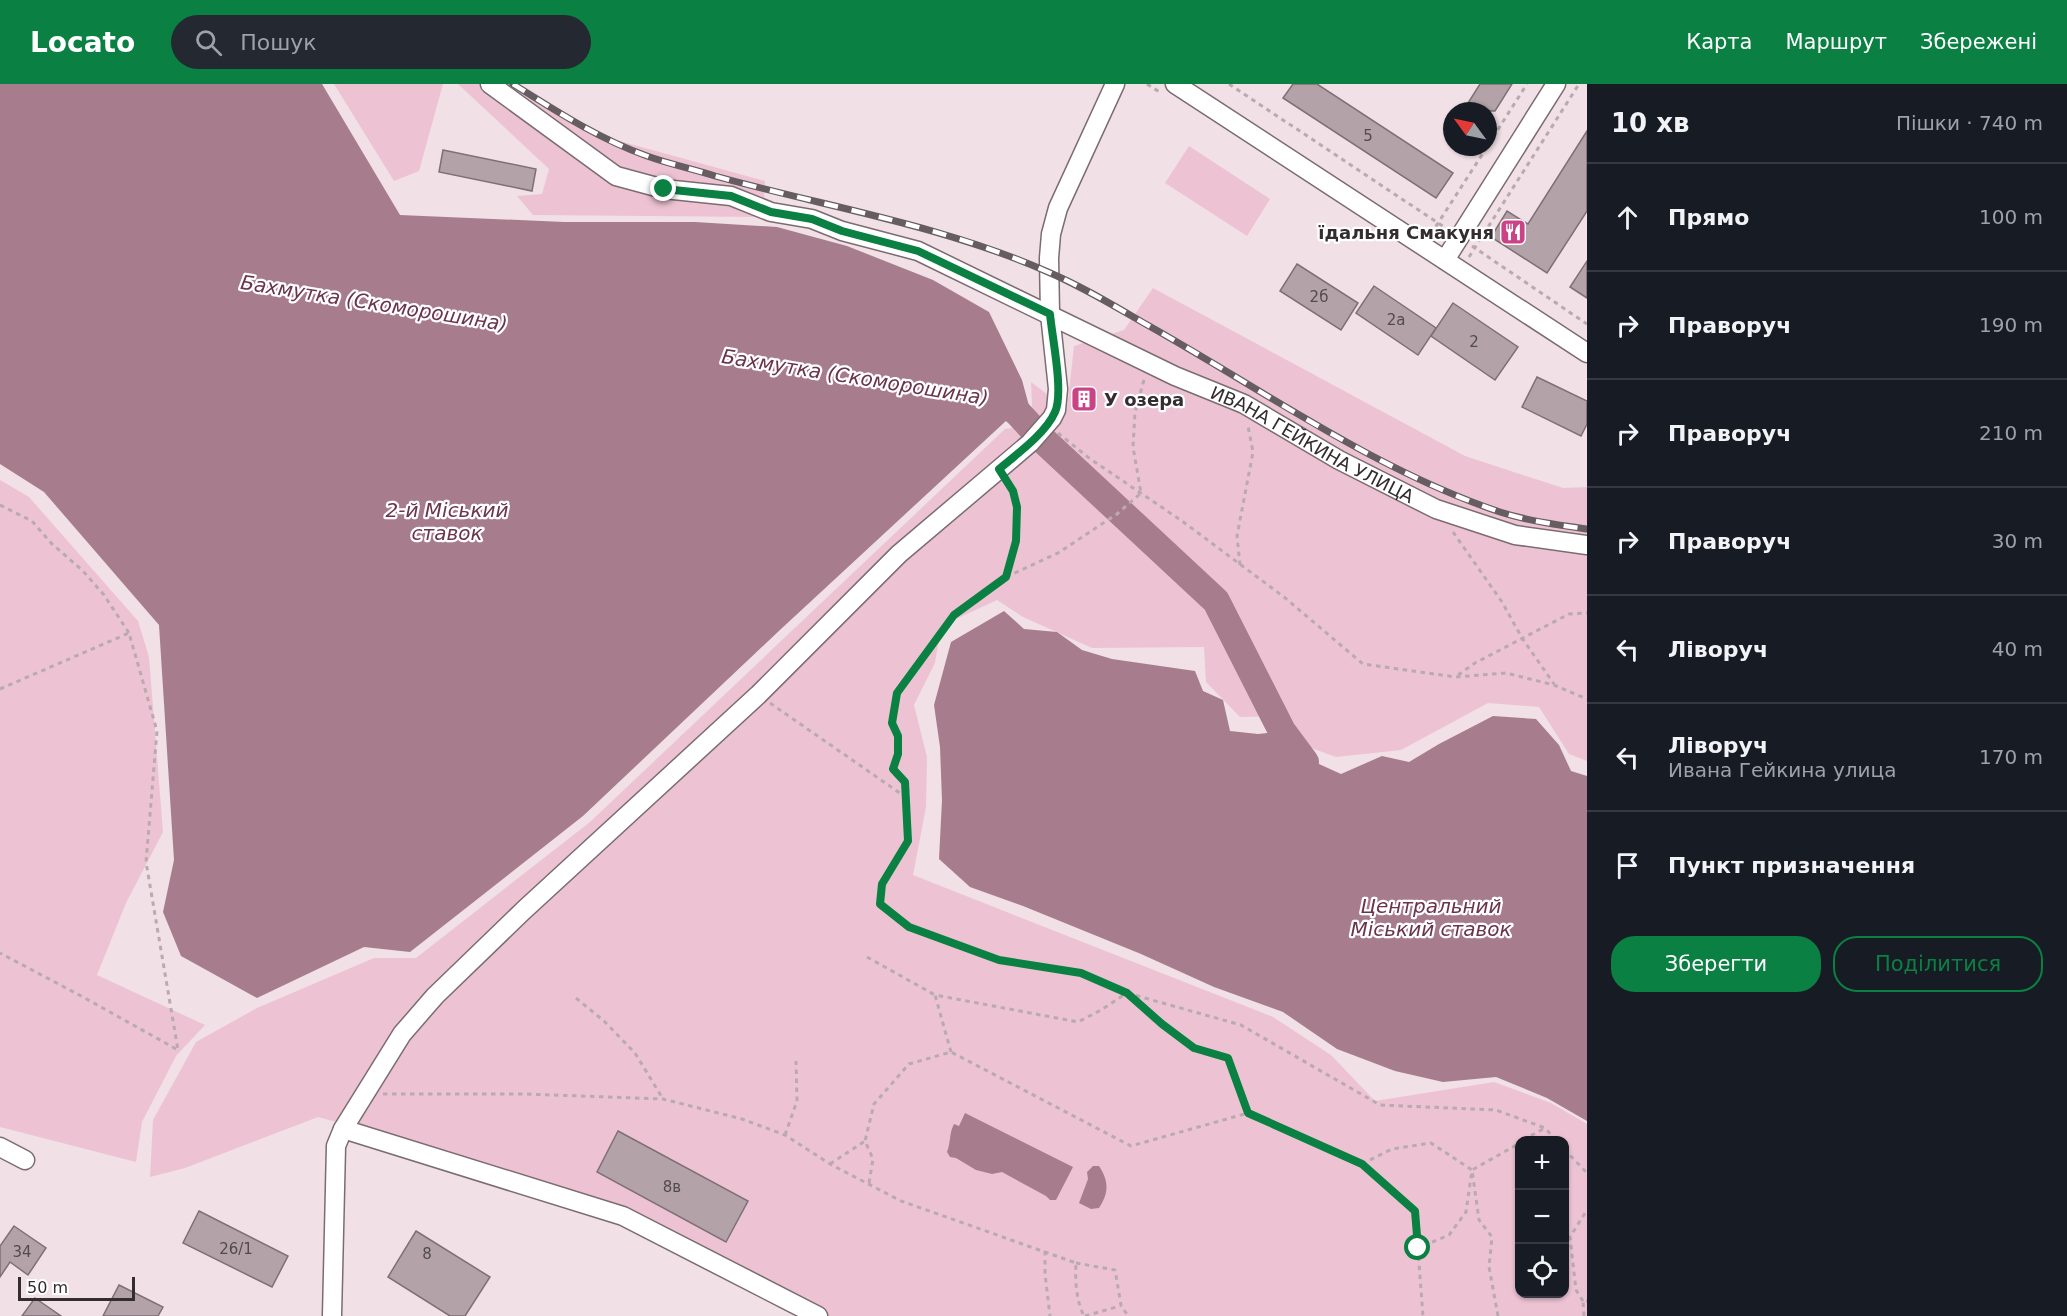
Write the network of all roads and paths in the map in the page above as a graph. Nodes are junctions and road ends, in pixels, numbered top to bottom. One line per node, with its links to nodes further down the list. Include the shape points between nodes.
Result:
1 (490, 84): 16 (street, ИВАНА ГЕЙКИНА УЛИЦА, via 616,176 664,189 731,196 771,212 812,219 918,251)
2 (1115, 84): 16 (street, via 1058,208 1049,258)
3 (1175, 84): 12 (street)
4 (1228, 84): 10 (path)
5 (1527, 84): 8 (path)
6 (1556, 84): 11 (street)
7 (1579, 84): 13 (path)
8 (1497, 130)
9 (1481, 156): 10 (path)
10 (1438, 223): 11 (path); 12 (path)
11 (1459, 237): 13 (path); 14 (street)
12 (1424, 246): 14 (street)
13 (1475, 248): 15 (path); 17 (path)
14 (1445, 260): 15 (street)
15 (1461, 271): 18 (street)
16 (1050, 314): 19 (street, ИВАНА ГЕЙКИНА УЛИЦА); 21 (street, via 1058,399)
17 (1587, 324)
18 (1587, 353)
19 (1149, 363): 20 (street, ИВАНА ГЕЙКИНА УЛИЦА); 23 (path, via 1135,412 1133,447)
20 (1244, 404): 25 (street, ИВАНА ГЕЙКИНА УЛИЦА, via 1339,460); 27 (path, via 1253,452 1237,536)
21 (1047, 425): 22 (street); 23 (path)
22 (999, 469): 28 (path, via 1013,491 1017,507 1016,541); 35 (street, via 899,554)
23 (1141, 493): 27 (path); 28 (path, via 1058,553)
24 (0, 506): 30 (path, via 32,520 104,595)
25 (1436, 509): 26 (street, ИВАНА ГЕЙКИНА УЛИЦА, via 1515,535); 31 (path, via 1502,602)
26 (1587, 545)
27 (1240, 566): 32 (path, via 1284,597 1363,664)
28 (1006, 577): 37 (path, via 954,615 897,693 892,723 898,736 898,754 893,769 905,782)
29 (1587, 613): 31 (path, via 1569,614)
30 (129, 633): 34 (path); 38 (path, via 157,731 146,862 178,1050)
31 (1522, 638): 32 (path); 33 (path)
32 (1456, 677): 33 (path, via 1506,673)
33 (1554, 685): 36 (path)
34 (0, 689)
35 (758, 695): 37 (path); 45 (street, via 435,996 402,1034)
36 (1587, 699)
37 (907, 798): 40 (path, via 908,841 882,884 880,904 909,927 999,960 1081,973)
38 (0, 953)
39 (867, 957): 41 (path)
40 (1127, 993): 41 (path, via 1078,1022); 47 (path, via 1194,1048 1228,1058); 48 (path, via 1240,1025 1380,1105 1496,1110)
41 (935, 995): 43 (path)
42 (576, 998): 46 (path, via 635,1053)
43 (951, 1052): 47 (path, via 1131,1146); 53 (path, via 909,1064 874,1104)
44 (795, 1061): 49 (path, via 797,1101)
45 (365, 1094): 46 (path, via 525,1094); 52 (street)
46 (663, 1100): 49 (path, via 742,1119)
47 (1248, 1113): 59 (path)
48 (1545, 1128): 50 (path); 51 (path)
49 (784, 1135): 58 (path)
50 (1530, 1136)
51 (1552, 1136)
52 (340, 1138): 69 (street); 70 (street, via 623,1216)
53 (865, 1141): 58 (path); 62 (path, via 873,1159)
54 (1515, 1146): 60 (path)
55 (0, 1147): 57 (street)
56 (1569, 1154): 61 (path)
57 (25, 1160)
58 (830, 1164): 62 (path)
59 (1362, 1164): 60 (path, via 1392,1149 1431,1143); 64 (path, via 1415,1211)
60 (1472, 1170): 64 (path, via 1466,1212 1449,1235); 75 (path, via 1479,1220 1492,1237 1489,1267)
61 (1587, 1173)
62 (869, 1183): 65 (path, via 901,1201)
63 (1587, 1210): 67 (path, via 1570,1237 1576,1290)
64 (1418, 1248): 74 (path)
65 (1045, 1251): 66 (path); 71 (path)
66 (1076, 1263): 68 (path, via 1115,1270); 72 (path, via 1075,1282)
67 (1585, 1301): 76 (path)
68 (1121, 1305): 72 (path); 73 (path)
69 (332, 1316)
70 (818, 1316)
71 (1050, 1316)
72 (1084, 1316)
73 (1128, 1316)
74 (1423, 1316)
75 (1498, 1316)
76 (1584, 1316)

